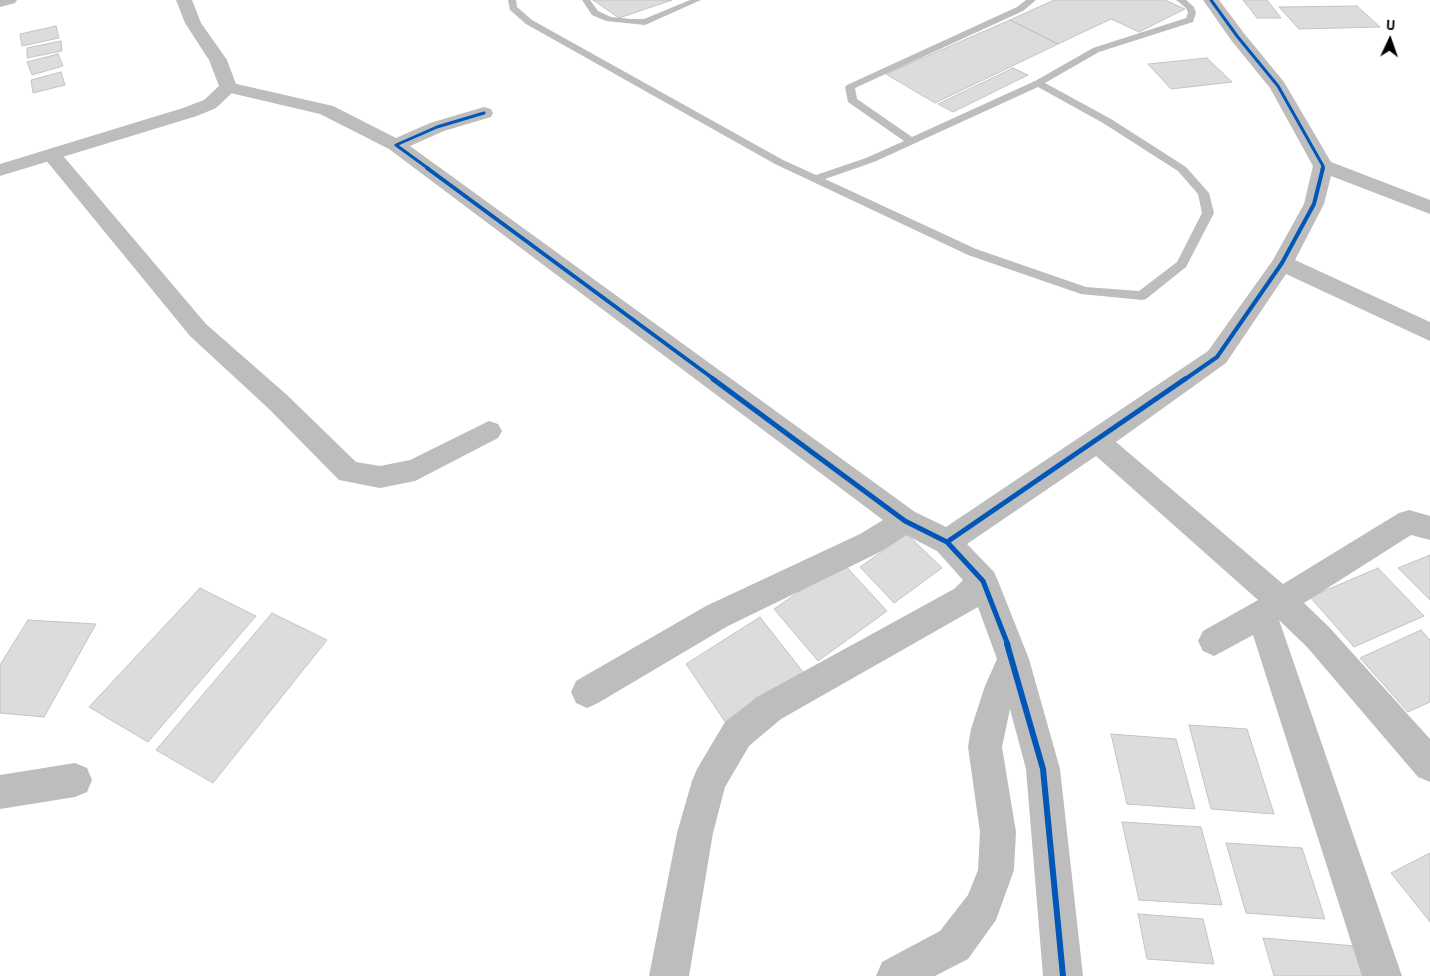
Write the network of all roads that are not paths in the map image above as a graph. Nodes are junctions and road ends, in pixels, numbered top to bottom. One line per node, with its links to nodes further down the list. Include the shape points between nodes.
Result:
1 (9, 0): 9 (street)
2 (184, 0): 11 (street, via 193,23 218,60)
3 (512, 0): 18 (lane, via 513,8 528,22)
4 (586, 0): 5 (lane, via 595,13 631,22 645,22)
5 (697, 0)
6 (1032, 0): 13 (lane, via 850,87 852,100)
7 (1180, 0): 10 (lane, via 1190,7 1190,20 1096,50)
8 (1211, 0): 16 (street, via 1278,86)
9 (0, 2)
10 (1038, 83): 13 (lane); 18 (lane, via 1107,121 1182,169 1203,193 1208,213 1182,264 1142,296 1085,292 972,252)
11 (228, 87): 14 (street, via 326,110); 15 (street, via 210,104 190,112)
12 (484, 113): 14 (street, via 437,127)
13 (911, 141): 18 (lane, via 870,160)
14 (396, 145): 24 (street)
15 (52, 155): 17 (street); 22 (street, via 198,330 349,472 380,477 415,470)
16 (1323, 166): 19 (street); 20 (street, via 1314,204)
17 (0, 170)
18 (815, 179)
19 (1430, 208)
20 (1282, 263): 21 (street); 23 (street, via 1217,356)
21 (1430, 332)
22 (489, 431)
23 (1097, 441): 26 (street); 28 (street)
24 (905, 521): 26 (street); 31 (street, via 870,543 717,616)
25 (1430, 528): 28 (street, via 1409,522 1397,528)
26 (947, 542): 27 (street)
27 (983, 581): 30 (street); 35 (street, via 965,599 768,708 737,734 709,780 695,833)
28 (1272, 607): 29 (street); 32 (street, via 1318,637); 38 (street, via 1316,780)
29 (1214, 641)
30 (1014, 659): 36 (street, via 1001,686 985,747 998,832 996,870 983,907 954,945); 37 (street, via 1044,769)
31 (587, 692)
32 (1430, 765)
33 (75, 780): 34 (street)
34 (0, 792)
35 (669, 976)
36 (896, 976)
37 (1063, 976)
38 (1382, 976)

